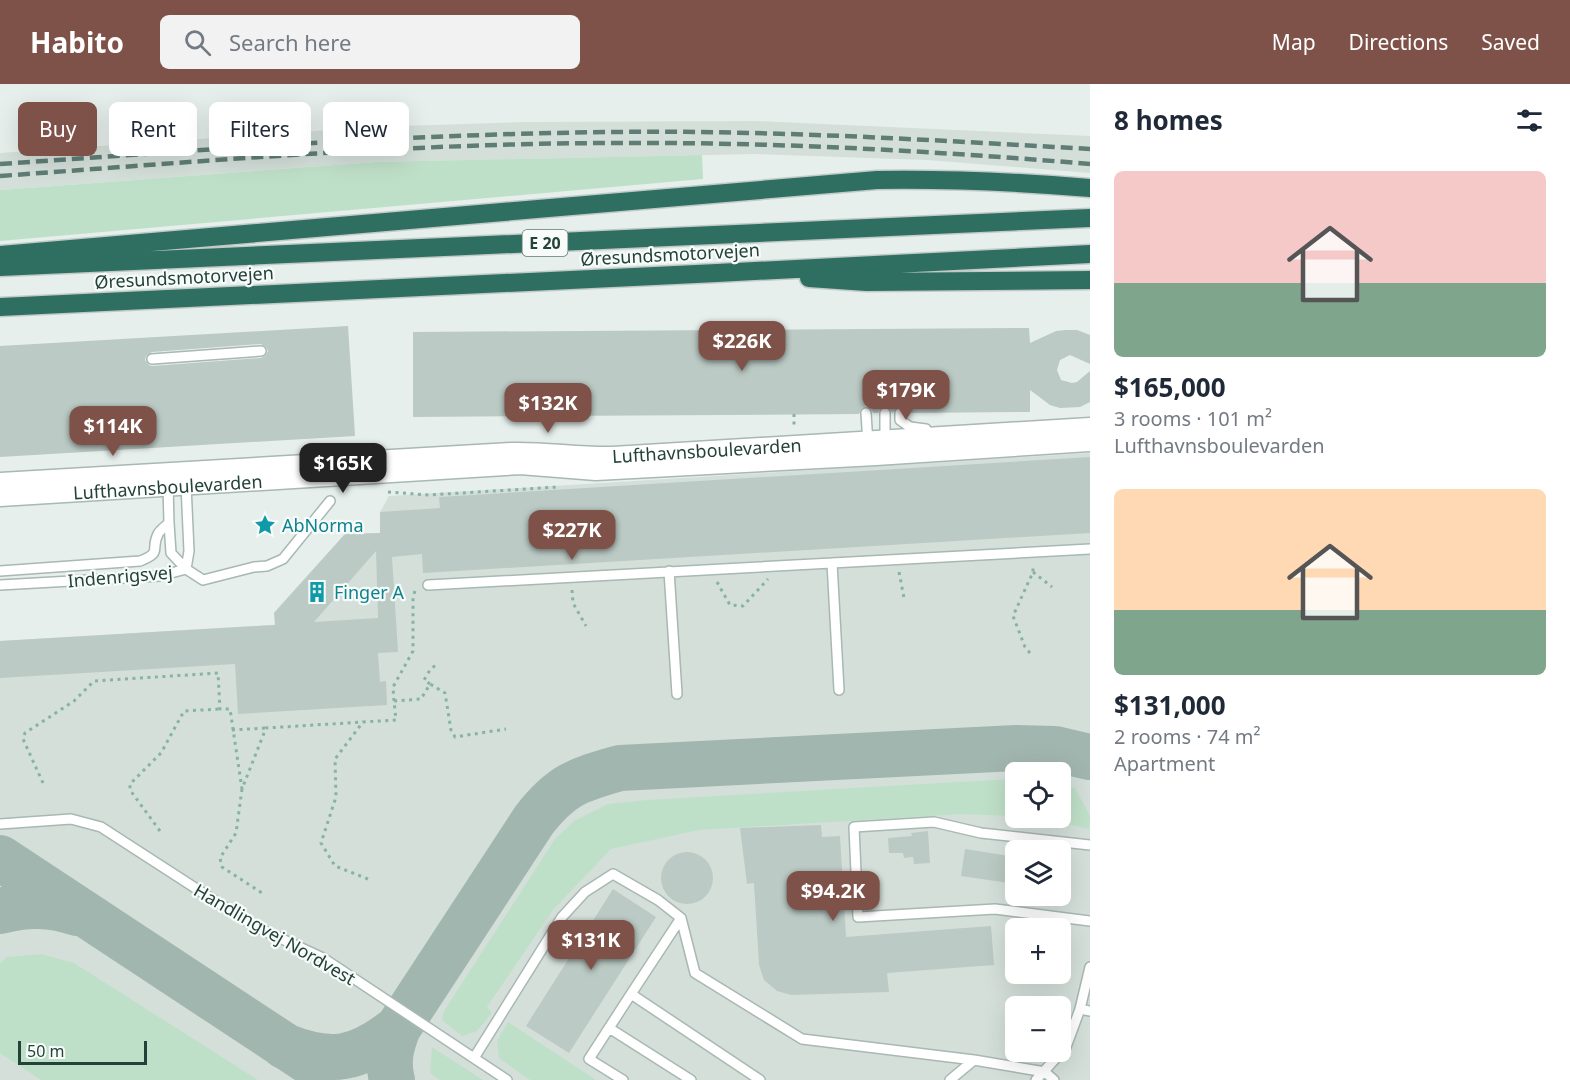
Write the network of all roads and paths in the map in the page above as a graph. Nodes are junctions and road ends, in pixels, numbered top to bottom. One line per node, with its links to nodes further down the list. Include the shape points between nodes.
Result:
1 (1090, 188): 4 (highway, via 942,179 877,180)
2 (1090, 218): 5 (highway, Øresundsmotorvejen / E 20)
3 (1090, 254): 6 (highway, Øresundsmotorvejen / E 20)
4 (0, 255)
5 (0, 267)
6 (717, 273): 7 (highway, via 867,282); 8 (highway, Øresundsmotorvejen / E 20)
7 (1090, 279)
8 (0, 307)
9 (261, 351): 10 (lane)
10 (152, 359)
11 (866, 413): 18 (lane)
12 (885, 413): 16 (lane)
13 (900, 413): 15 (lane, via 900,420 910,427 946,428)
14 (1090, 427): 15 (street, Lufthavnsboulevarden)
15 (975, 435): 16 (street, Lufthavnsboulevarden)
16 (886, 440): 18 (street, Lufthavnsboulevarden)
17 (1090, 442): 18 (street, Lufthavnsboulevarden)
18 (871, 449): 19 (street, Lufthavnsboulevarden, via 596,471 520,465)
19 (177, 479): 20 (street, Lufthavnsboulevarden); 21 (street, Lufthavnsboulevarden); 23 (lane, Indenrigsvej); 28 (lane, via 189,550)
20 (0, 482)
21 (0, 496)
22 (330, 501): 28 (lane, Indenrigsvej, via 283,559 203,580)
23 (169, 523): 28 (lane, via 171,553); 30 (lane, Indenrigsvej, via 158,534 155,552 140,561)
24 (1090, 549): 25 (lane)
25 (1033, 552): 26 (lane); 32 (path)
26 (832, 563): 27 (lane); 41 (lane)
27 (776, 566): 29 (lane); 29 (path, via 777,570 743,606 730,605)
28 (186, 569): 34 (lane, Indenrigsvej, via 160,576)
29 (712, 569): 31 (lane)
30 (0, 571)
31 (669, 571): 33 (lane); 42 (lane)
32 (1033, 572): 36 (path); 38 (path, via 1013,616)
33 (572, 577): 35 (lane); 37 (path, via 573,603)
34 (0, 585)
35 (428, 585)
36 (1052, 587)
37 (586, 626)
38 (1030, 654)
39 (438, 663): 40 (path, via 424,680)
40 (430, 684): 44 (path, via 421,699 394,700 396,720); 46 (path, via 445,693 450,730 455,737)
41 (839, 690)
42 (677, 694)
43 (220, 709): 47 (path, via 230,709); 48 (path, via 218,673 94,681 74,701 25,733 23,739); 51 (path, via 184,711 161,753 130,784 130,790)
44 (363, 722): 45 (path); 53 (path, via 335,759 336,797 321,843 335,866)
45 (266, 728): 47 (path); 49 (path)
46 (507, 729)
47 (232, 730): 49 (path)
48 (43, 783)
49 (242, 789): 54 (path, via 236,833 220,858 222,867)
50 (0, 824): 61 (lane, Handlingvej Nordvest, via 71,819 101,827 254,926 323,958)
51 (160, 831)
52 (1090, 845): 56 (lane, via 981,833 934,822 854,827 858,917 995,909)
53 (368, 879)
54 (262, 893)
55 (681, 918): 58 (lane); 61 (lane, via 613,874 585,892 562,917); 62 (lane, via 695,973 802,1039)
56 (1090, 921)
57 (1090, 967): 59 (lane)
58 (631, 994): 60 (lane); 67 (lane)
59 (1085, 1010): 63 (lane, via 1066,1047)
60 (609, 1028): 65 (lane, via 589,1059); 66 (lane)
61 (474, 1058): 64 (lane, Handlingvej Nordvest)
62 (974, 1060): 63 (lane); 68 (lane)
63 (1045, 1072): 69 (lane); 70 (lane)
64 (507, 1080)
65 (623, 1080)
66 (691, 1080)
67 (760, 1080)
68 (950, 1080)
69 (1036, 1080)
70 (1054, 1080)

